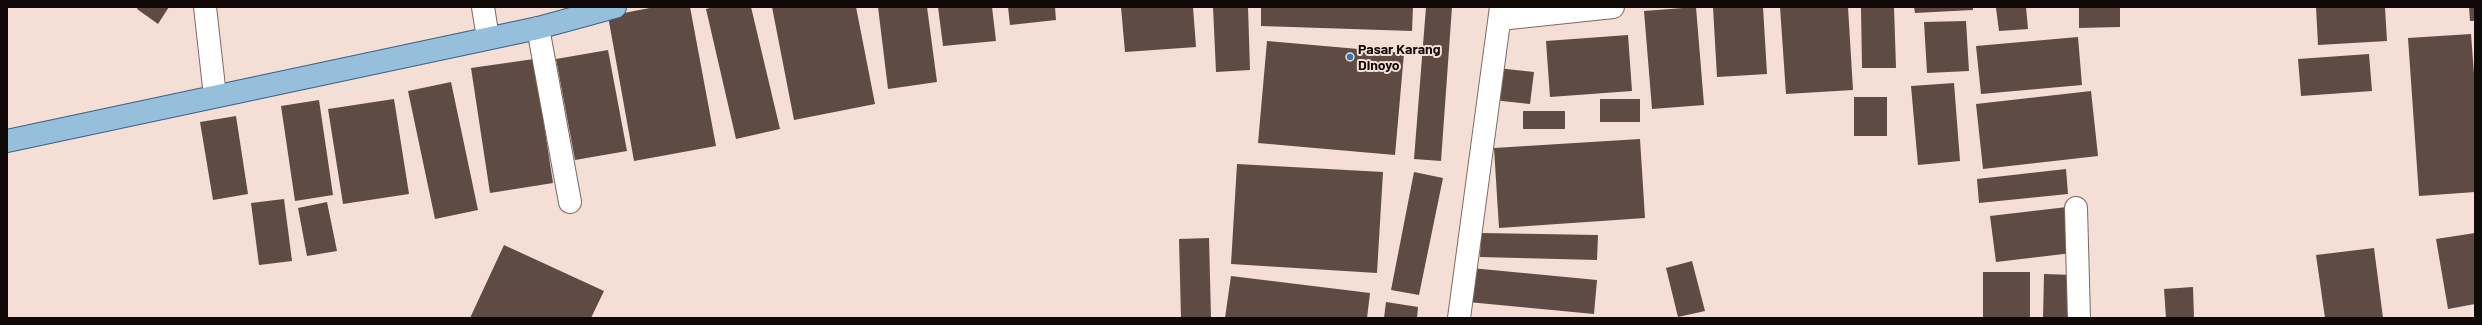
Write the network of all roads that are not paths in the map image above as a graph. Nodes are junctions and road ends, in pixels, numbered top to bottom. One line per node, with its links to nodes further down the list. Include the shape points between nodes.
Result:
1 (205, 7): 8 (street)
2 (483, 7): 7 (street)
3 (615, 7): 6 (main road)
4 (1612, 7): 5 (street)
5 (1501, 13): 12 (street)
6 (538, 28): 7 (main road); 10 (street)
7 (488, 38): 8 (main road)
8 (215, 96): 9 (main road)
9 (7, 141)
10 (570, 202)
11 (2076, 208): 13 (street)
12 (1459, 318)
13 (2079, 318)

